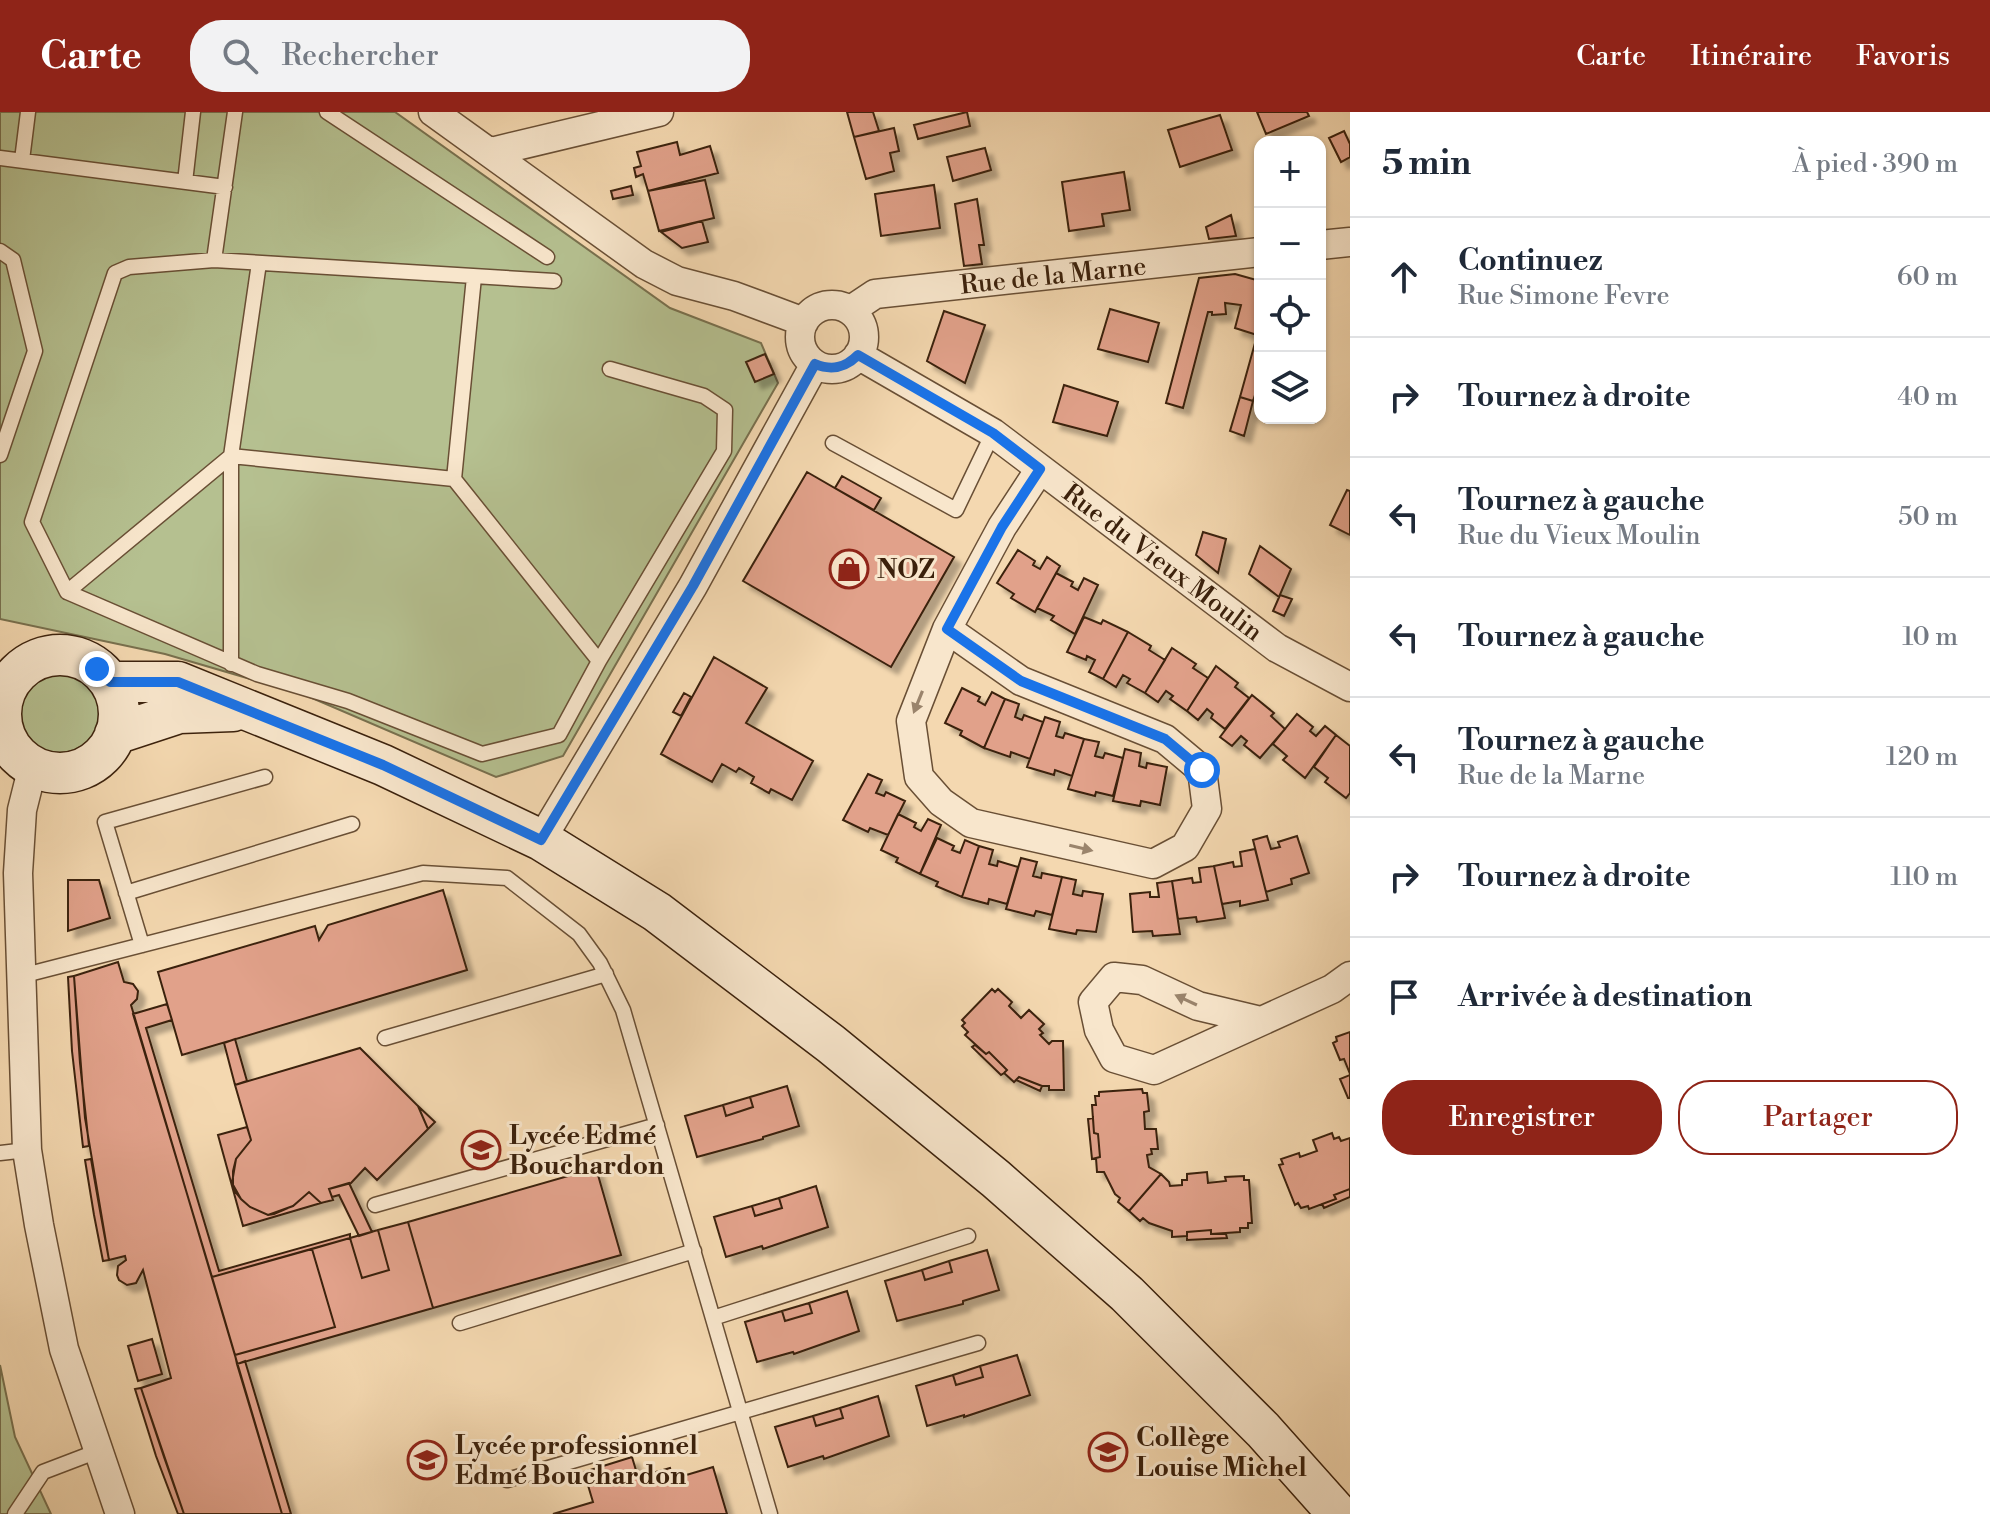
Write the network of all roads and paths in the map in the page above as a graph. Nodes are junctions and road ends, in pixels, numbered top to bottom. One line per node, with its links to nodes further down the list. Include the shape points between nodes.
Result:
1 (28, 112): 9 (lane)
2 (193, 112): 10 (lane)
3 (235, 112): 11 (lane)
4 (327, 112): 16 (lane)
5 (433, 112): 7 (street)
6 (659, 112): 7 (street)
7 (491, 152): 22 (street, via 644,264 677,281)
8 (0, 158): 9 (lane)
9 (22, 160): 10 (lane)
10 (185, 182): 11 (lane)
11 (225, 187): 17 (lane)
12 (1350, 242): 13 (street)
13 (1326, 244)
14 (0, 251): 28 (lane, via 13,260 35,351)
15 (1254, 253): 21 (street, Rue de la Marne, via 875,294)
16 (547, 257)
17 (214, 260): 18 (lane); 32 (lane, via 129,267 115,273 32,522)
18 (259, 263): 19 (lane); 29 (lane)
19 (474, 277): 20 (lane); 31 (lane)
20 (554, 281)
21 (851, 310): 22 (street, via 825,306); 23 (street, via 864,336)
22 (804, 322): 24 (street, via 801,340)
23 (858, 355): 24 (street, via 843,367); 26 (street, Rue du Vieux Moulin)
24 (815, 364): 46 (street, via 693,586)
25 (610, 369): 36 (lane, via 704,396 725,410 724,451)
26 (993, 433): 27 (lane, via 956,510); 30 (street, Rue du Vieux Moulin)
27 (833, 443)
28 (0, 455)
29 (231, 456): 31 (lane); 32 (lane); 37 (lane)
30 (1040, 469): 33 (street); 39 (street, Rue du Vieux Moulin, via 1277,648)
31 (454, 479): 36 (lane)
32 (67, 592): 37 (lane)
33 (947, 629): 33 (street, one-way to 33, via 911,721 919,777 941,802 971,823 1153,864 1185,847 1207,809 1202,770 1165,739 1021,681)
34 (0, 652): 35 (street)
35 (45, 657): 38 (street, via 81,659); 40 (street, via 17,673)
36 (599, 661): 37 (lane, via 559,735 482,754 348,701)
37 (231, 664)
38 (110, 682): 41 (street, via 178,682); 42 (street, via 119,708)
39 (1350, 687)
40 (1, 702): 43 (street, via 7,740)
41 (245, 711): 42 (street, via 179,713); 46 (street, via 383,765)
42 (115, 734): 43 (street, via 96,761 81,769 49,772)
43 (33, 766): 50 (street, via 22,810 18,873)
44 (265, 777): 47 (lane, via 105,822)
45 (352, 824): 47 (lane)
46 (541, 840): 68 (street, via 657,912 996,1179 1127,1294 1263,1430)
47 (126, 893): 48 (lane)
48 (142, 945): 49 (lane, via 423,873 507,878 579,934); 50 (lane)
49 (606, 974): 53 (lane); 54 (lane, via 623,1010)
50 (21, 976): 55 (street)
51 (1350, 976): 52 (street)
52 (1261, 1021): 52 (street, one-way to 52, via 1198,1006 1142,980 1114,977 1093,1002 1099,1030 1114,1058 1154,1070)
53 (385, 1038)
54 (657, 1125): 56 (lane); 58 (lane)
55 (14, 1151): 63 (street, via 39,1225 64,1349)
56 (375, 1205)
57 (968, 1236): 59 (lane)
58 (694, 1251): 59 (lane); 60 (lane)
59 (713, 1318): 62 (lane)
60 (460, 1323)
61 (978, 1343): 62 (lane)
62 (740, 1411): 64 (lane); 67 (lane)
63 (98, 1451): 65 (lane, via 43,1472); 66 (street)
64 (507, 1480)
65 (15, 1514)
66 (120, 1514)
67 (770, 1514)
68 (1338, 1514)

